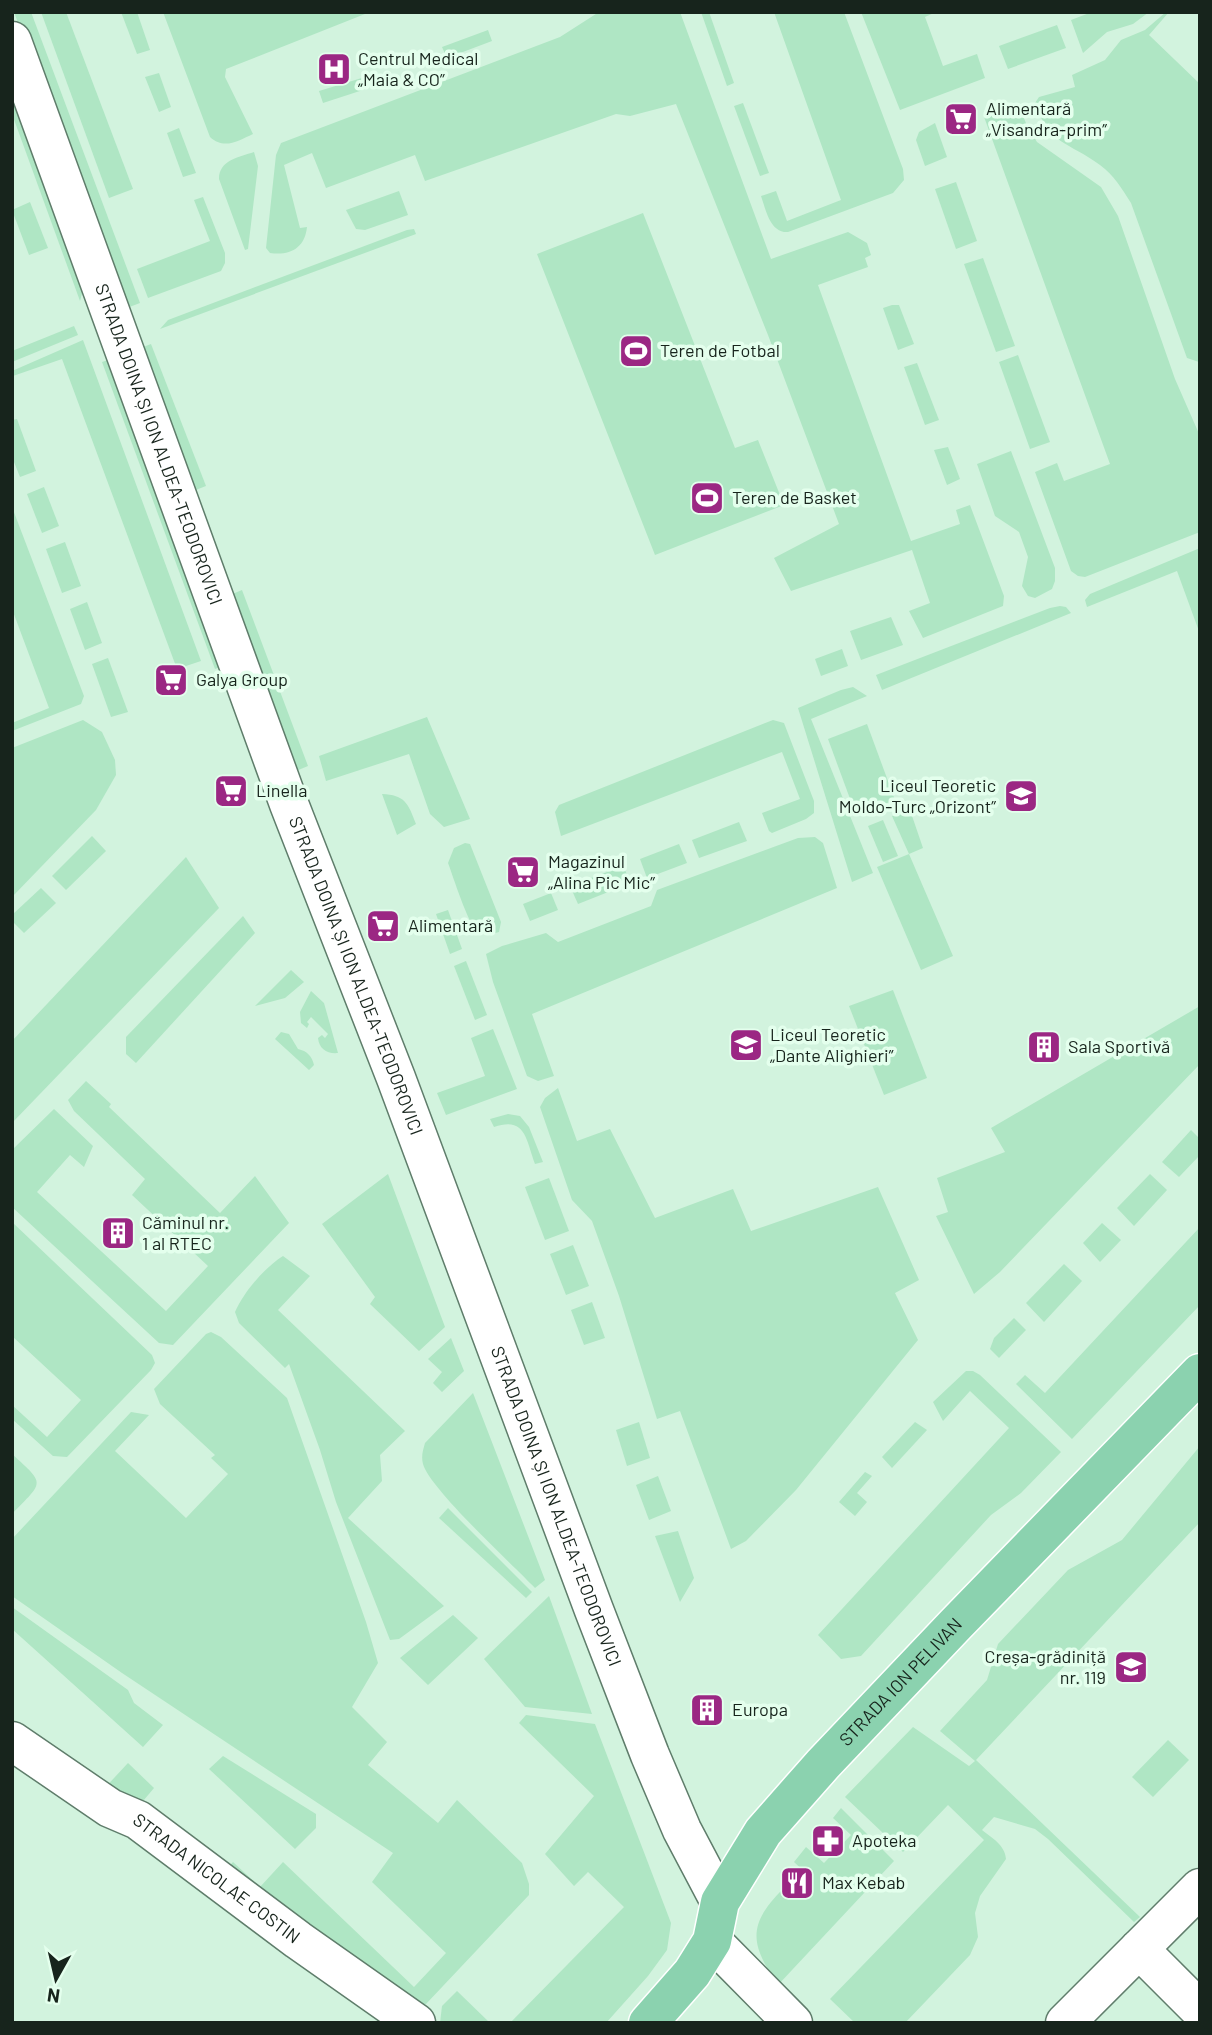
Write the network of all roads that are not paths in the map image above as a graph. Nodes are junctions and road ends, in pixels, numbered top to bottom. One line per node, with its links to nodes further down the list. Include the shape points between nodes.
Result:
1 (12, 41): 5 (street, STRADA DOINA ȘI ION ALDEA-TEODOROVICI, via 289,804 594,1610 678,1820)
2 (1200, 1373): 5 (main road, STRADA ION PELIVAN, via 814,1774 761,1836)
3 (12, 1741): 9 (street, STRADA NICOLAE COSTIN, via 110,1808 138,1820)
4 (1200, 1888): 7 (street)
5 (720, 1902): 6 (main road, STRADA ION PELIVAN)
6 (712, 1941): 10 (main road, STRADA ION PELIVAN, via 692,1973); 11 (street)
7 (1139, 1949): 8 (street); 12 (street)
8 (1200, 2010)
9 (416, 2023)
10 (648, 2023)
11 (793, 2023)
12 (1065, 2023)

